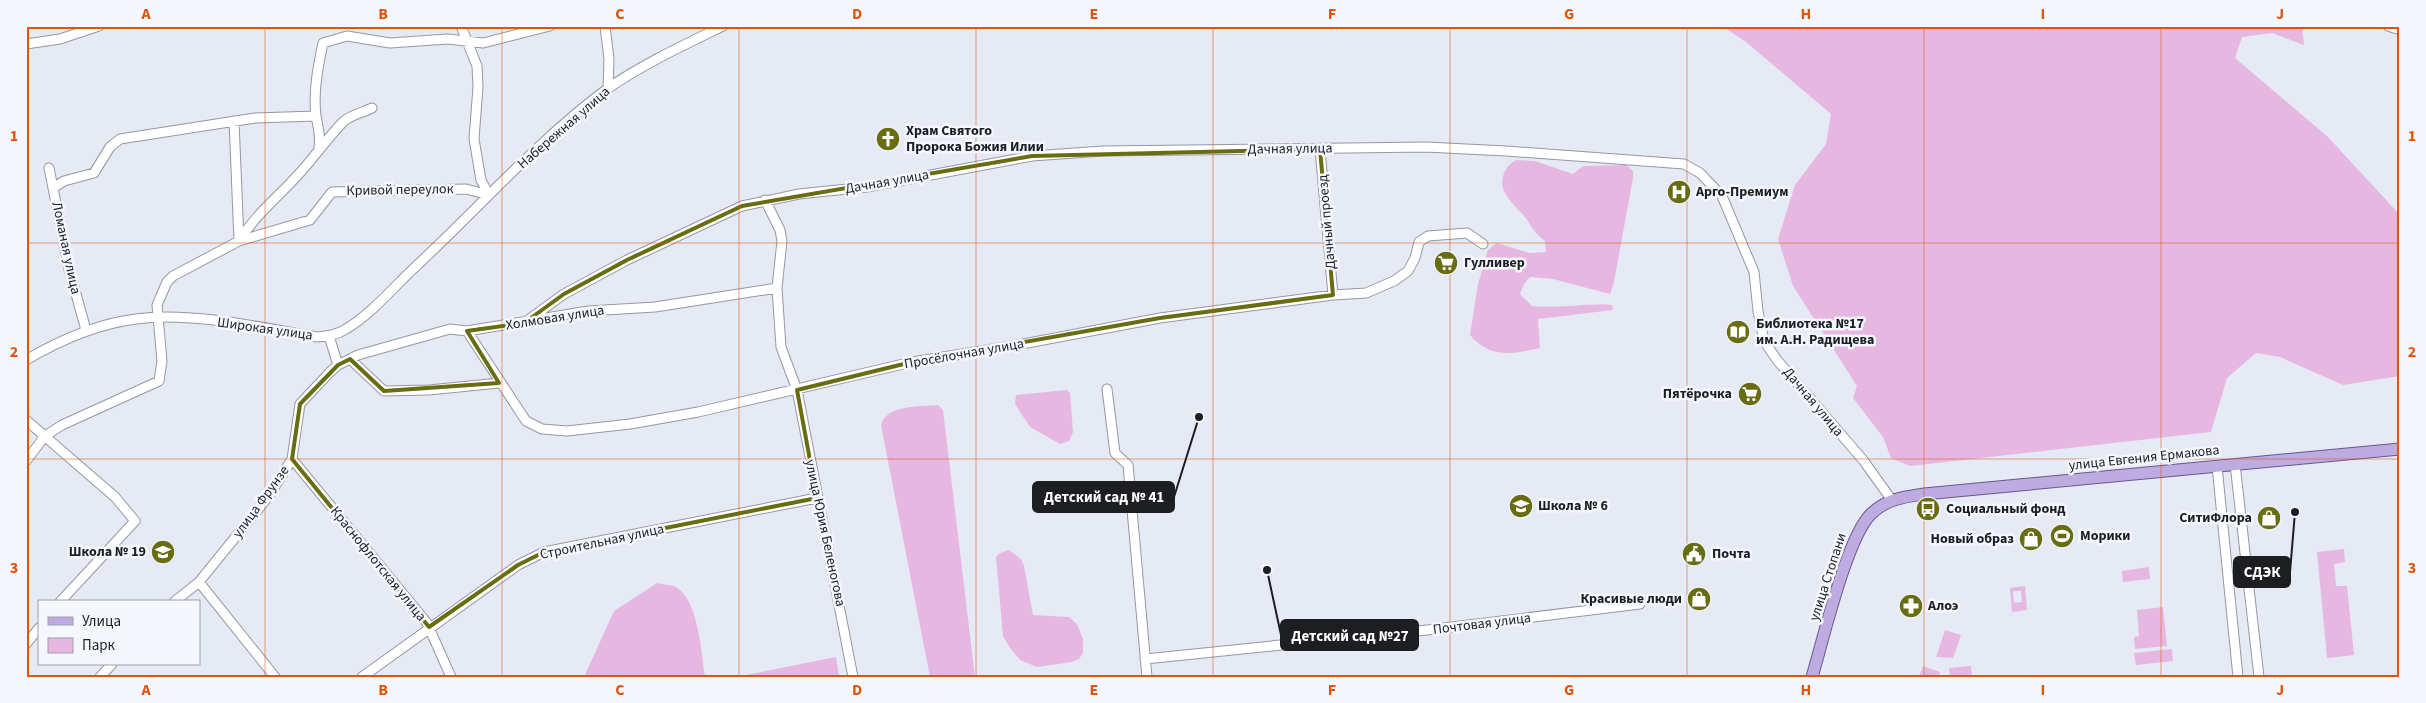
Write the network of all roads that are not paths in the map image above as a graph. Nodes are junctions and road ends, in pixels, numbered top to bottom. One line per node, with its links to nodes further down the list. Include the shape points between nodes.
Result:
1 (99, 26): 9 (street, via 60,39)
2 (461, 26): 8 (street)
3 (550, 26): 8 (street, via 483,43)
4 (605, 26): 10 (street)
5 (723, 26): 10 (street, Набережная улица, via 664,55)
6 (2388, 26): 7 (street)
7 (2400, 30)
8 (467, 42): 12 (street, via 448,39 390,42 347,36 323,43 315,79); 18 (street, via 477,66 476,158)
9 (26, 44)
10 (608, 89): 18 (street, Набережная улица)
11 (372, 108): 14 (street, Кривой переулок, via 345,119)
12 (316, 116): 13 (street, Ломаная улица); 14 (street)
13 (234, 121): 17 (street, Ломаная улица, via 120,139 110,147 94,173 64,181); 20 (street)
14 (320, 146): 20 (street, Кривой переулок, via 296,177 253,219)
15 (1320, 149): 19 (street, Дачная улица, via 1112,151 1032,156 868,187); 23 (street, Дачный проезд); 43 (street, Дачная улица, via 1426,147 1506,150 1684,164 1700,173 1722,196 1754,272 1764,340)
16 (49, 168): 17 (street)
17 (53, 188): 26 (street, Ломаная улица, via 69,270)
18 (488, 195): 20 (street, Кривой переулок, via 466,190 332,192 310,220); 28 (street, Широкая улица, via 354,324)
19 (765, 200): 22 (street, улица Юрия Беленогова, via 781,235); 25 (street, Дачная улица, via 742,206 627,260 564,294)
20 (239, 241): 24 (street, Кривой переулок, via 173,276 161,291)
21 (1483, 244): 23 (street, Просёлочная улица, via 1467,233 1428,236 1419,242 1408,271 1394,282 1366,293)
22 (777, 288): 25 (street, Холмовая улица, via 655,306 588,311); 34 (street, улица Юрия Беленогова, via 780,347)
23 (1334, 295): 34 (street, Просёлочная улица, via 1160,318 912,362)
24 (158, 318): 26 (street, Широкая улица, via 136,319); 28 (street, Широкая улица, via 188,318 317,337); 36 (street, Кривой переулок, via 162,361 159,381 98,407)
25 (524, 324): 27 (street, Холмовая улица)
26 (86, 330): 30 (street, Широкая улица)
27 (467, 331): 29 (street, Холмовая улица, via 450,330); 32 (street, Просёлочная улица)
28 (329, 336): 31 (street)
29 (350, 359): 31 (street, Холмовая улица); 32 (street, via 384,391)
30 (26, 360)
31 (338, 365): 38 (street, улица Фрунзе, via 300,404)
32 (499, 383): 34 (street, Просёлочная улица, via 526,421 542,429 567,431 698,412)
33 (1107, 389): 51 (street, via 1115,453 1128,465)
34 (796, 390): 42 (street, улица Юрия Беленогова)
35 (26, 420): 36 (street)
36 (45, 436): 39 (street); 45 (street, via 115,497 135,521)
37 (2400, 449): 40 (main road, улица Евгения Ермакова)
38 (292, 459): 44 (street, улица Фрунзе, via 268,497); 48 (street, Краснофлотская улица)
39 (26, 461)
40 (2235, 464): 41 (main road, улица Евгения Ермакова); 61 (street)
41 (2217, 466): 43 (main road, улица Евгения Ермакова, via 1924,494); 60 (street)
42 (817, 498): 48 (street, Строительная улица, via 544,552 518,565); 57 (street, улица Юрия Беленогова)
43 (1892, 500): 59 (main road, улица Стопани, via 1870,514 1856,538)
44 (199, 582): 46 (street, улица Фрунзе); 54 (street)
45 (62, 600)
46 (176, 600)
47 (1640, 604): 51 (street, Почтовая улица)
48 (429, 627): 55 (street, Строительная улица); 56 (street, Краснофлотская улица)
49 (38, 629): 50 (street)
50 (26, 644)
51 (1145, 659): 58 (street)
52 (110, 666): 53 (street)
53 (100, 677)
54 (275, 677)
55 (362, 677)
56 (451, 677)
57 (853, 677)
58 (1146, 677)
59 (1812, 677)
60 (2238, 677)
61 (2259, 677)

